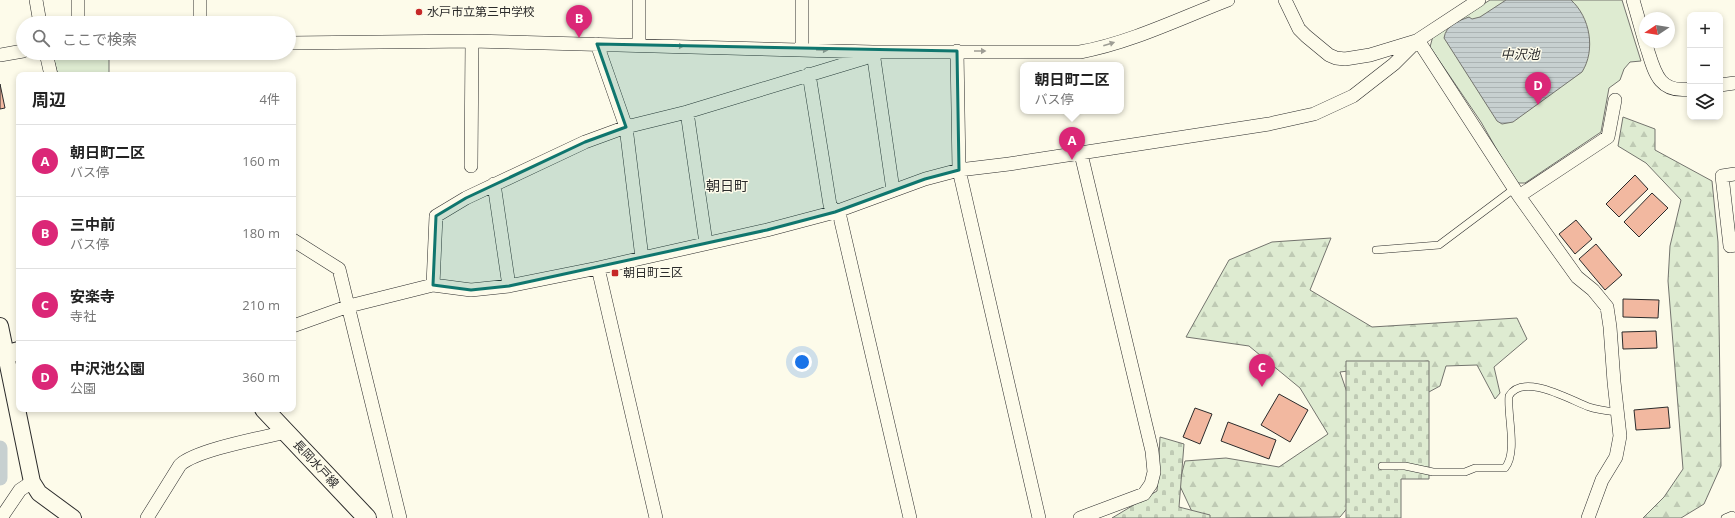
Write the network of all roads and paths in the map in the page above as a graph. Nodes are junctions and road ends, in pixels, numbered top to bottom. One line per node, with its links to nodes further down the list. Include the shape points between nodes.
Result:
1 (36, 0): 10 (street)
2 (78, 0): 11 (street)
3 (200, 0): 12 (street)
4 (639, 0): 18 (street)
5 (802, 0): 20 (street)
6 (1228, 0): 21 (street, one-way to 6, via 1091,50)
7 (1285, 0): 14 (street, via 1299,29 1336,58 1370,55)
8 (1479, 0): 14 (street)
9 (1632, 0): 13 (street)
10 (39, 16)
11 (78, 16)
12 (200, 16)
13 (1639, 23)
14 (1418, 40): 34 (street, via 1394,64 1353,96 1314,114 1269,124); 40 (street)
15 (472, 42): 16 (street); 17 (street); 35 (street)
16 (296, 43)
17 (598, 44): 18 (street); 33 (street)
18 (639, 45): 20 (street, one-way to 20)
19 (1647, 48): 30 (street, via 1656,75 1666,86 1678,90)
20 (802, 50): 23 (street, one-way to 23)
21 (957, 51): 23 (street); 36 (street)
22 (16, 52): 24 (street)
23 (873, 52): 27 (street, via 865,58); 39 (street)
24 (0, 55)
25 (48, 60): 26 (street)
26 (50, 72)
27 (809, 74): 32 (street); 41 (street, via 830,205)
28 (1735, 83): 29 (street)
29 (1723, 85)
30 (1687, 89)
31 (1615, 100): 40 (street, via 1608,137)
32 (687, 112): 33 (street); 43 (street)
33 (626, 127): 38 (street, via 585,142); 46 (street)
34 (1081, 154): 36 (street); 70 (street, via 1152,451 1154,472 1152,484 1144,494)
35 (471, 166)
36 (959, 170): 39 (street); 69 (street)
37 (1735, 174): 44 (street, via 1722,176 1730,246)
38 (494, 184): 48 (street, via 436,216); 49 (street)
39 (893, 190): 41 (street)
40 (1517, 192): 45 (lane, via 1439,245); 57 (street, via 1577,277 1593,290 1607,307)
41 (835, 212): 43 (street); 68 (street, via 840,217)
42 (296, 242): 50 (street, via 339,269)
43 (706, 243): 46 (street)
44 (1735, 245)
45 (1376, 250)
46 (642, 258): 47 (street)
47 (598, 268): 49 (street); 67 (street)
48 (433, 285): 49 (street, via 471,290); 50 (street)
49 (508, 286)
50 (349, 306): 51 (street); 66 (street)
51 (296, 325)
52 (0, 326): 53 (street)
53 (8, 354): 54 (street)
54 (16, 397)
55 (19, 412): 60 (street)
56 (267, 412): 58 (main road, 長岡水戸線)
57 (1617, 412): 59 (lane, via 1590,407 1563,394 1520,387 1512,390 1509,396 1511,454 1505,468 1433,472 1405,466); 71 (street, via 1620,436 1616,456 1602,480)
58 (286, 432): 64 (street, via 202,453 185,461); 65 (main road, 長岡水戸線)
59 (1382, 466)
60 (32, 482): 62 (street, via 20,490); 63 (street, via 39,493)
61 (1735, 517): 72 (lane)
62 (1, 518)
63 (73, 518)
64 (147, 518)
65 (367, 518)
66 (400, 518)
67 (656, 518)
68 (910, 518)
69 (1039, 518)
70 (1080, 518)
71 (1588, 518)
72 (1724, 518)

